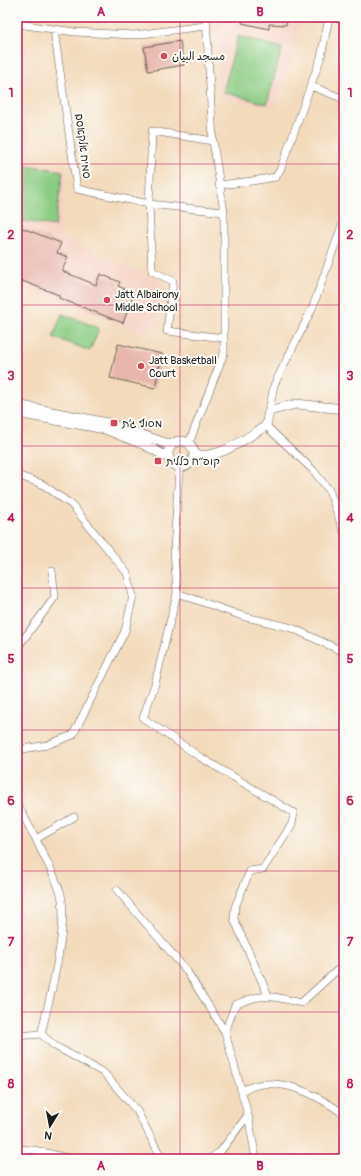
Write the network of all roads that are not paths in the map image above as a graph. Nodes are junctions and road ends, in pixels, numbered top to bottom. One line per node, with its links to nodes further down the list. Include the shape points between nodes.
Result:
1 (206, 17): 4 (street)
2 (329, 17): 6 (street)
3 (17, 24): 5 (street)
4 (205, 26): 5 (street, via 134,35); 8 (street)
5 (54, 30): 10 (street, סמיח אלקאסם, via 77,189)
6 (311, 86): 7 (street); 9 (street, via 276,177)
7 (344, 99)
8 (213, 141): 9 (street); 10 (street, via 152,131)
9 (218, 185): 11 (street)
10 (149, 204): 11 (street, סמיח אלקאסם); 13 (street, via 152,271 174,281 167,331)
11 (224, 212): 13 (street)
12 (344, 220): 16 (street, via 312,310 274,385)
13 (224, 338): 19 (street, via 224,353)
14 (17, 405): 20 (street, via 107,424)
15 (344, 409): 16 (street, via 296,404)
16 (269, 411): 18 (street)
17 (17, 413): 22 (street, via 105,429)
18 (266, 426): 21 (street, via 218,453); 25 (street, via 312,469 329,490)
19 (189, 443): 20 (street, via 178,441); 21 (street)
20 (171, 445): 22 (street)
21 (194, 455): 23 (street, via 191,463)
22 (167, 457): 23 (street, via 171,464)
23 (179, 468): 27 (street, via 174,550)
24 (17, 475): 30 (street, via 42,484 72,505 127,573 133,596 125,631 73,735 47,746)
25 (344, 532)
26 (52, 571): 28 (street, via 55,597)
27 (177, 593): 29 (street, via 242,616 292,628); 36 (street, via 143,718 200,757 294,813 292,824 263,869 250,870 235,908 234,919)
28 (17, 648)
29 (344, 652)
30 (17, 750)
31 (17, 804): 33 (street)
32 (74, 817): 33 (street)
33 (36, 839): 38 (street, via 61,896 62,919 50,999)
34 (116, 890): 37 (street, via 186,970)
35 (344, 964): 36 (street, via 302,1003)
36 (268, 995): 37 (street, via 249,998 235,1005)
37 (225, 1032): 40 (street)
38 (41, 1034): 39 (street); 45 (street, via 55,1046 104,1073 137,1111)
39 (17, 1036)
40 (242, 1090): 41 (street, via 263,1084 291,1086 329,1103); 42 (street)
41 (344, 1114)
42 (248, 1115): 46 (street, via 220,1152); 47 (street)
43 (17, 1149): 44 (street, via 34,1150)
44 (71, 1159)
45 (162, 1159)
46 (209, 1159)
47 (256, 1159)

